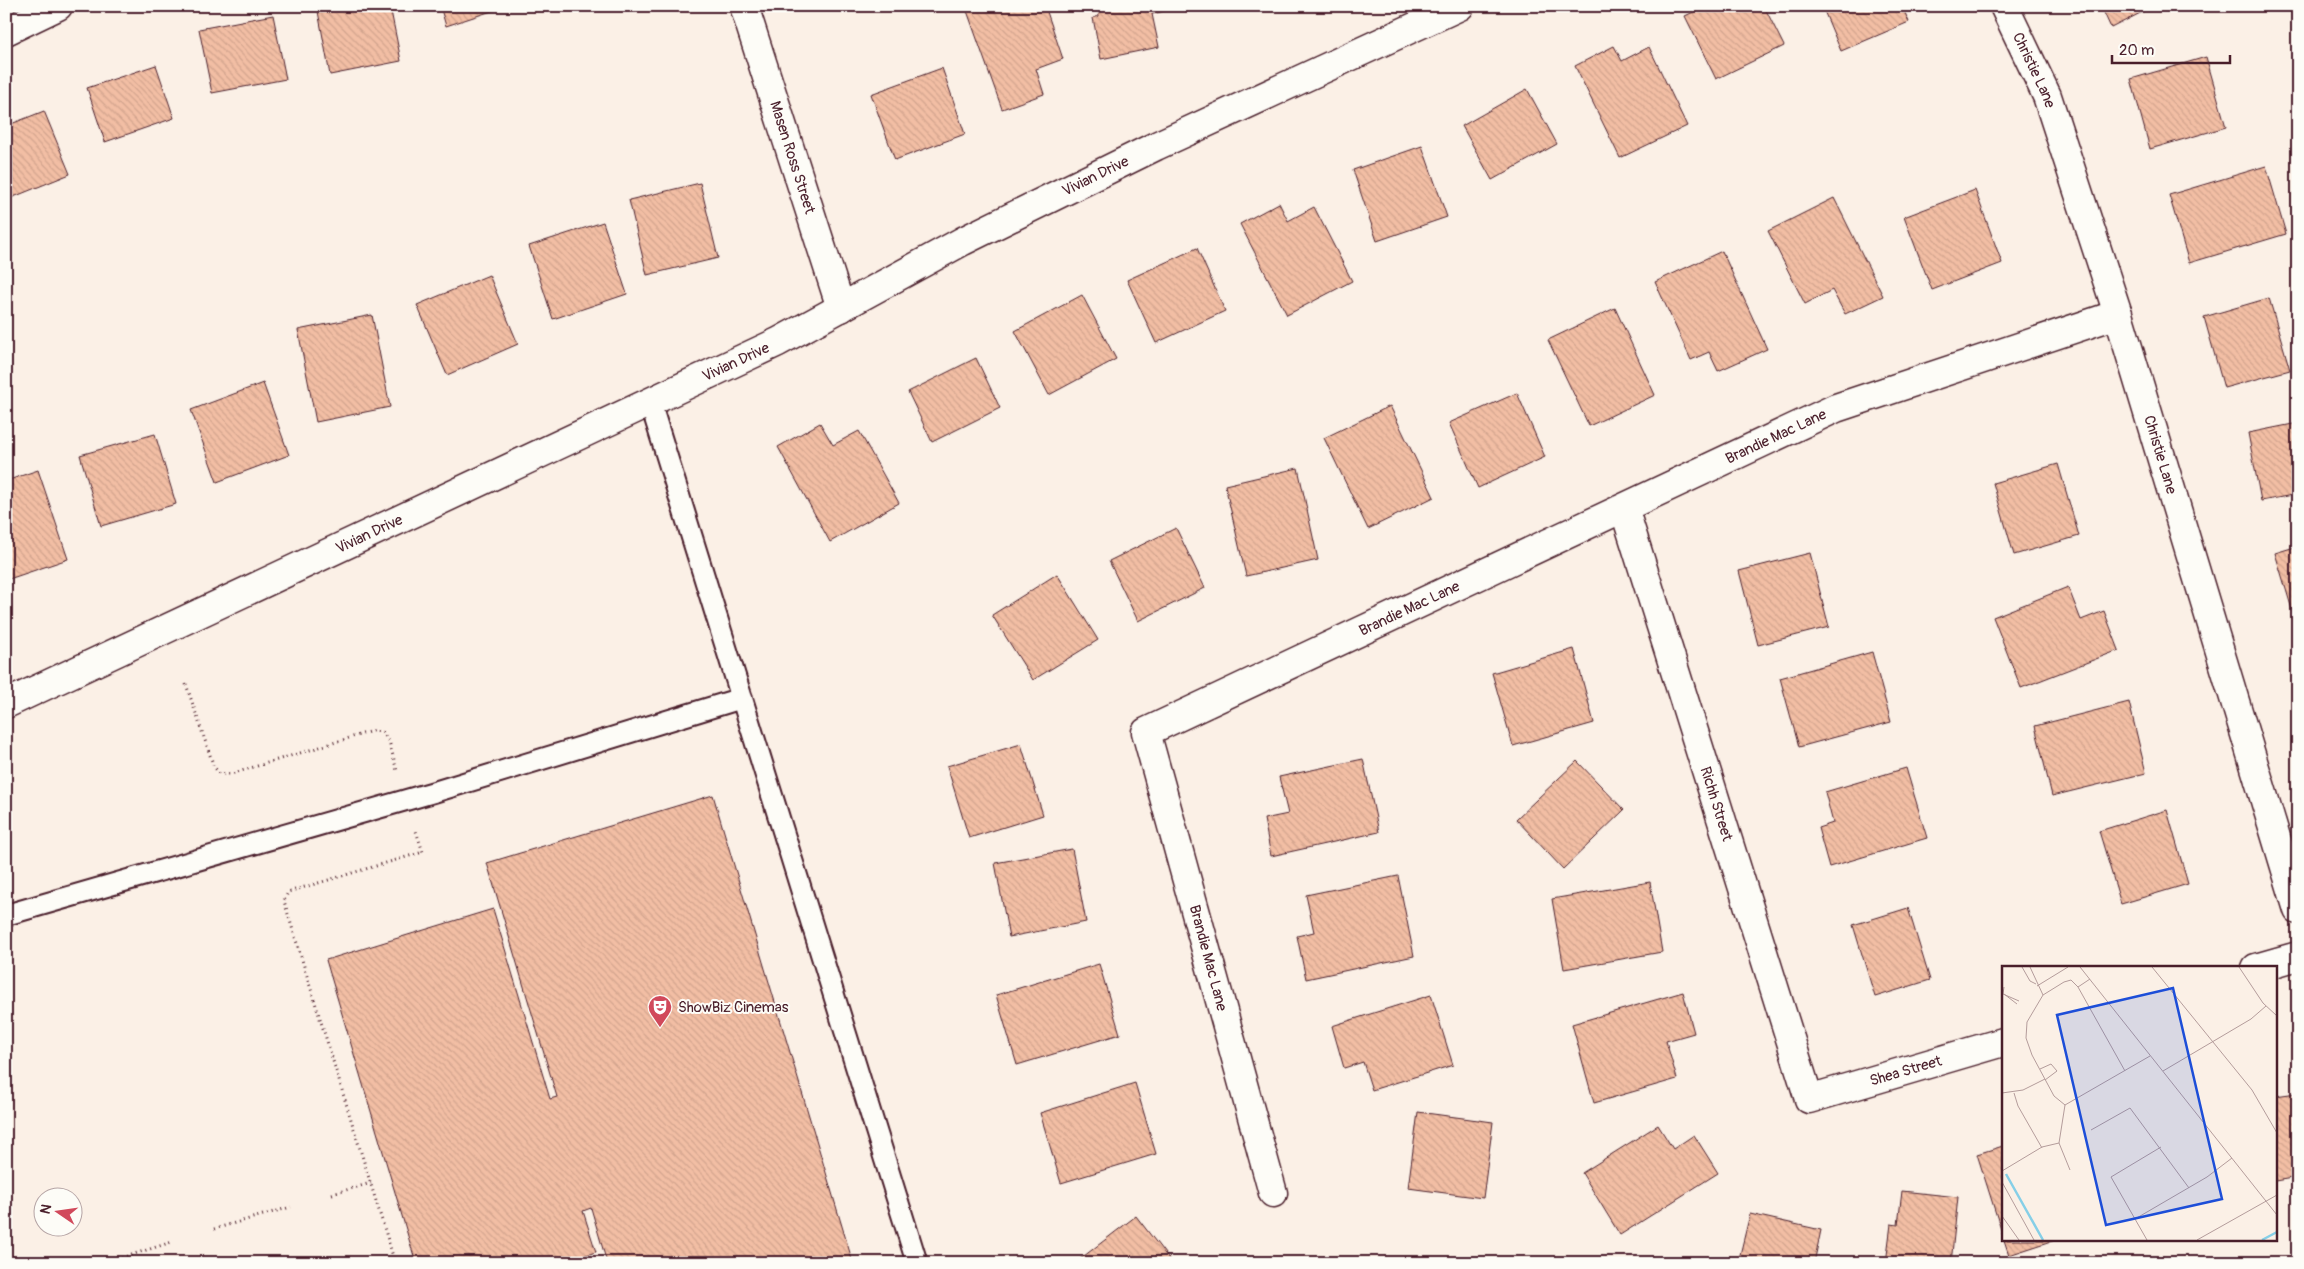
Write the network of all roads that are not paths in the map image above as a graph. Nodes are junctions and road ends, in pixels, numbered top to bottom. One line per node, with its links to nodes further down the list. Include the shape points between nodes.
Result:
1 (58, 6): 5 (street)
2 (744, 6): 6 (street, Masen Ross Street)
3 (1460, 6): 6 (street, Vivian Drive, via 1130,159 963,241)
4 (2004, 6): 7 (street, Christie Lane, via 2046,96)
5 (6, 30)
6 (841, 308): 8 (street, Vivian Drive, via 778,342)
7 (2118, 314): 9 (street, Brandie Mac Lane, via 1836,408); 12 (street, Christie Lane)
8 (650, 402): 10 (lane); 11 (street, Vivian Drive)
9 (1624, 508): 17 (street, Richh Street); 18 (street, Brandie Mac Lane, via 1146,732)
10 (742, 698): 13 (lane, via 434,792); 19 (lane)
11 (6, 704)
12 (2298, 910)
13 (6, 915)
14 (2298, 956): 15 (street)
15 (2263, 966)
16 (2002, 1042): 17 (street, Shea Street)
17 (1809, 1099)
18 (1273, 1193)
19 (917, 1263)

